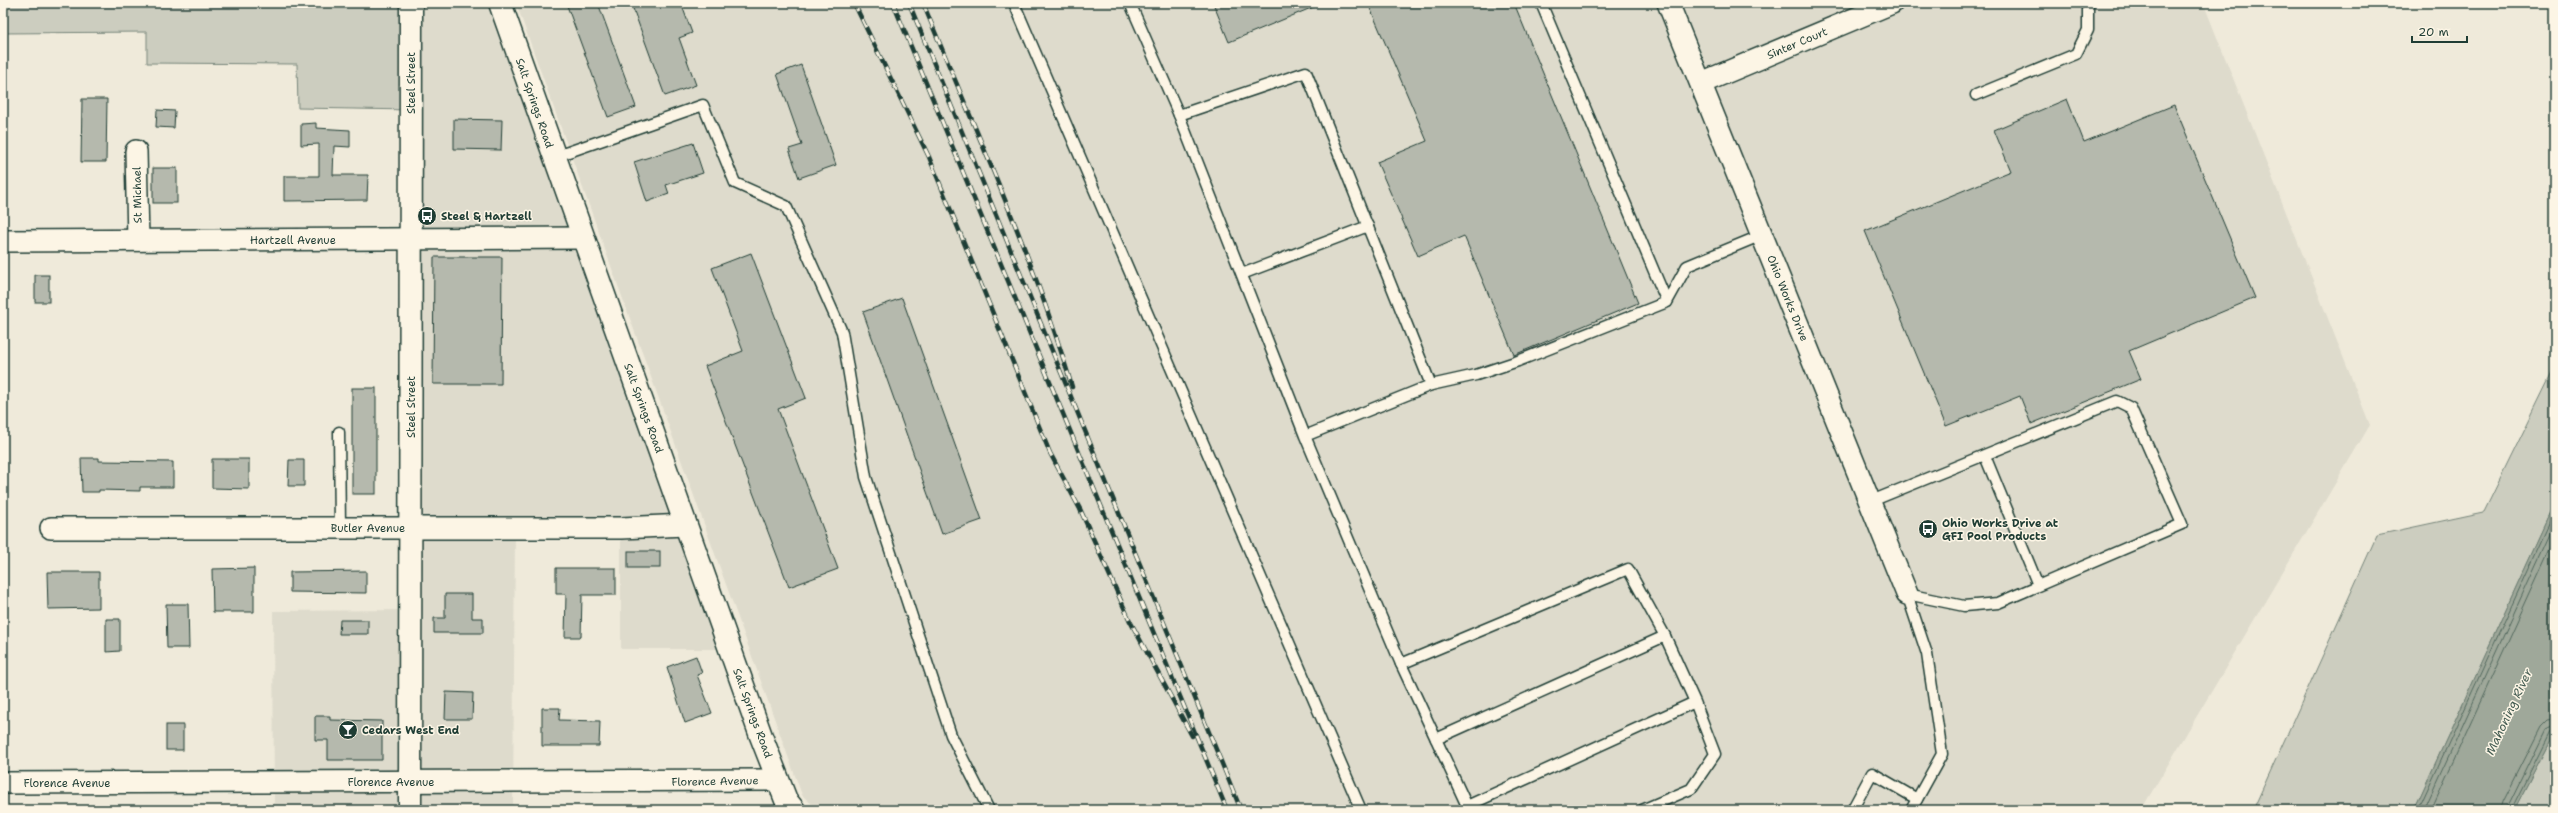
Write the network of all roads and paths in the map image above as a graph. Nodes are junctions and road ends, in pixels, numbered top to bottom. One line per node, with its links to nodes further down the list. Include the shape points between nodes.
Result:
1 (411, 3): 17 (street, Steel Street)
2 (500, 3): 13 (street, Salt Springs Road)
3 (1014, 3): 45 (lane)
4 (1130, 3): 11 (lane)
5 (1541, 3): 21 (lane)
6 (1668, 3): 9 (street, Ohio Works Drive)
7 (1892, 3): 9 (street, Sinter Court)
8 (2088, 3): 10 (lane, via 2088,30 2076,54)
9 (1701, 83): 15 (street, Ohio Works Drive)
10 (1976, 95)
11 (1179, 115): 14 (lane, via 1306,72); 20 (lane)
12 (136, 150): 18 (street, St Michael)
13 (554, 157): 16 (street, Salt Springs Road); 44 (lane, via 703,106 735,183 786,206 842,332 866,477 951,735)
14 (1368, 226): 20 (lane); 22 (lane)
15 (1762, 235): 21 (lane, via 1687,266); 26 (street, Ohio Works Drive)
16 (583, 238): 17 (street, Hartzell Avenue); 27 (street, Salt Springs Road)
17 (411, 239): 18 (street, Hartzell Avenue); 28 (street, Steel Street)
18 (138, 240): 19 (street, Hartzell Avenue)
19 (3, 241)
20 (1242, 274): 24 (lane)
21 (1667, 302): 22 (lane, via 1518,361 1476,375)
22 (1431, 385): 24 (lane)
23 (339, 432): 30 (lane)
24 (1305, 436): 34 (lane)
25 (1986, 456): 26 (lane); 31 (lane); 31 (lane, via 2117,401 2131,408 2182,524)
26 (1870, 502): 32 (street, Ohio Works Drive)
27 (686, 525): 28 (street, Butler Avenue, via 621,528); 37 (street, Salt Springs Road)
28 (410, 527): 30 (street, Butler Avenue); 38 (street, Steel Street)
29 (51, 528): 30 (street, Butler Avenue)
30 (340, 528)
31 (2038, 585): 32 (lane, via 1998,604 1964,606)
32 (1906, 594): 40 (lane, via 1928,654 1942,754)
33 (1665, 636): 34 (lane, via 1628,569); 35 (lane); 36 (lane)
34 (1400, 664): 36 (lane)
35 (1695, 702): 41 (lane); 46 (lane, via 1715,754 1691,789)
36 (1436, 739): 41 (lane)
37 (778, 780): 38 (street, Florence Avenue); 43 (street, Salt Springs Road, via 786,800)
38 (410, 782): 39 (street, Florence Avenue); 42 (street, Steel Street)
39 (3, 783)
40 (1917, 799): 47 (lane, via 1872,773); 48 (lane)
41 (1468, 808)
42 (410, 810)
43 (794, 810)
44 (989, 810)
45 (1361, 810)
46 (1642, 810)
47 (1852, 810)
48 (1911, 810)

